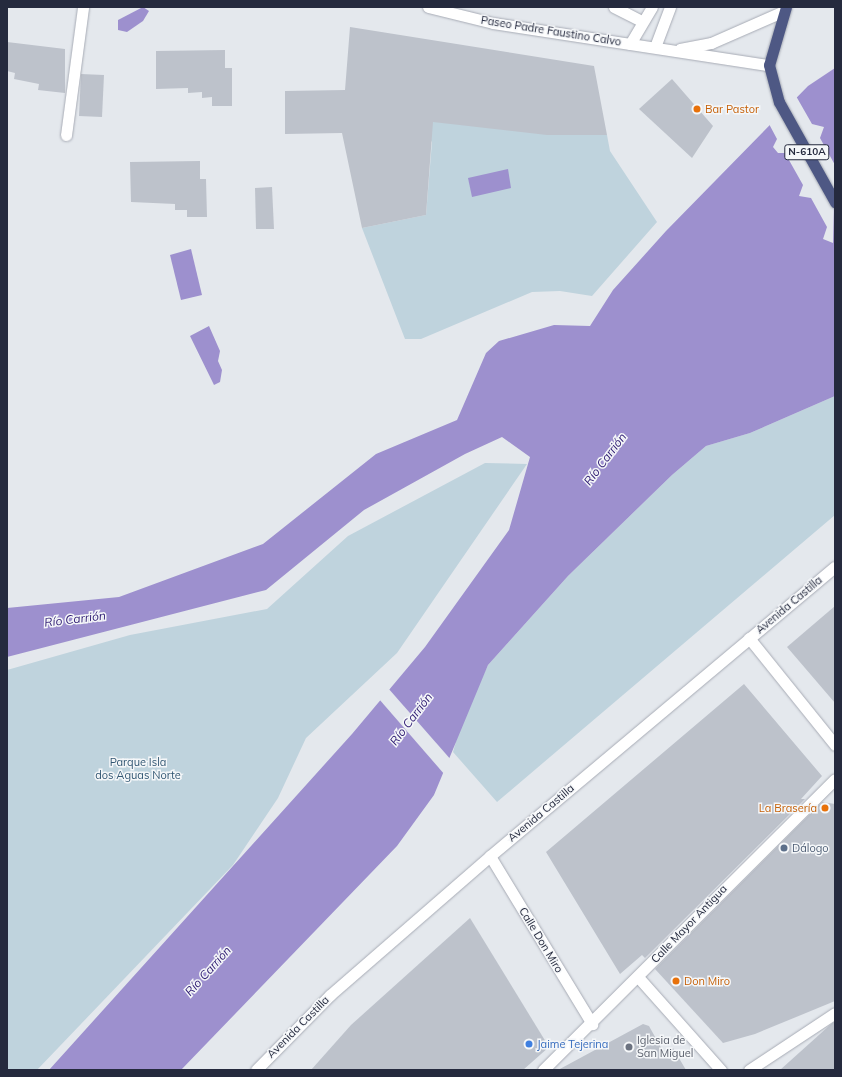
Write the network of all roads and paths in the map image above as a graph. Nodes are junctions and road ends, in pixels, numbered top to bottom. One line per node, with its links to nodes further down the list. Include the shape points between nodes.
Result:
1 (83, 7): 12 (street)
2 (428, 7): 8 (street, Paseo Padre Faustino Calvo, via 493,23)
3 (614, 7): 7 (street)
4 (652, 7): 7 (street)
5 (670, 7): 9 (street)
6 (785, 9): 10 (street, Paseo Padre Faustino Calvo, via 711,43); 11 (highway)
7 (641, 21): 8 (street)
8 (630, 44): 9 (street, Paseo Padre Faustino Calvo)
9 (654, 47): 10 (street, Paseo Padre Faustino Calvo)
10 (674, 50): 11 (street, Paseo Padre Faustino Calvo)
11 (769, 65): 13 (highway, N-610A, via 779,102)
12 (66, 135)
13 (835, 202)
14 (835, 567): 15 (street, Avenida Castilla)
15 (749, 638): 16 (street); 18 (street, Avenida Castilla)
16 (835, 745)
17 (835, 779): 19 (street, Calle Mayor Antigua)
18 (490, 856): 21 (street, Calle Don Miro); 22 (street, Avenida Castilla, via 330,995)
19 (638, 977): 21 (street, Calle Mayor Antigua); 24 (street)
20 (835, 1013): 25 (street)
21 (592, 1024): 23 (street, Calle Mayor Antigua)
22 (256, 1070)
23 (543, 1070)
24 (721, 1070)
25 (749, 1070)

